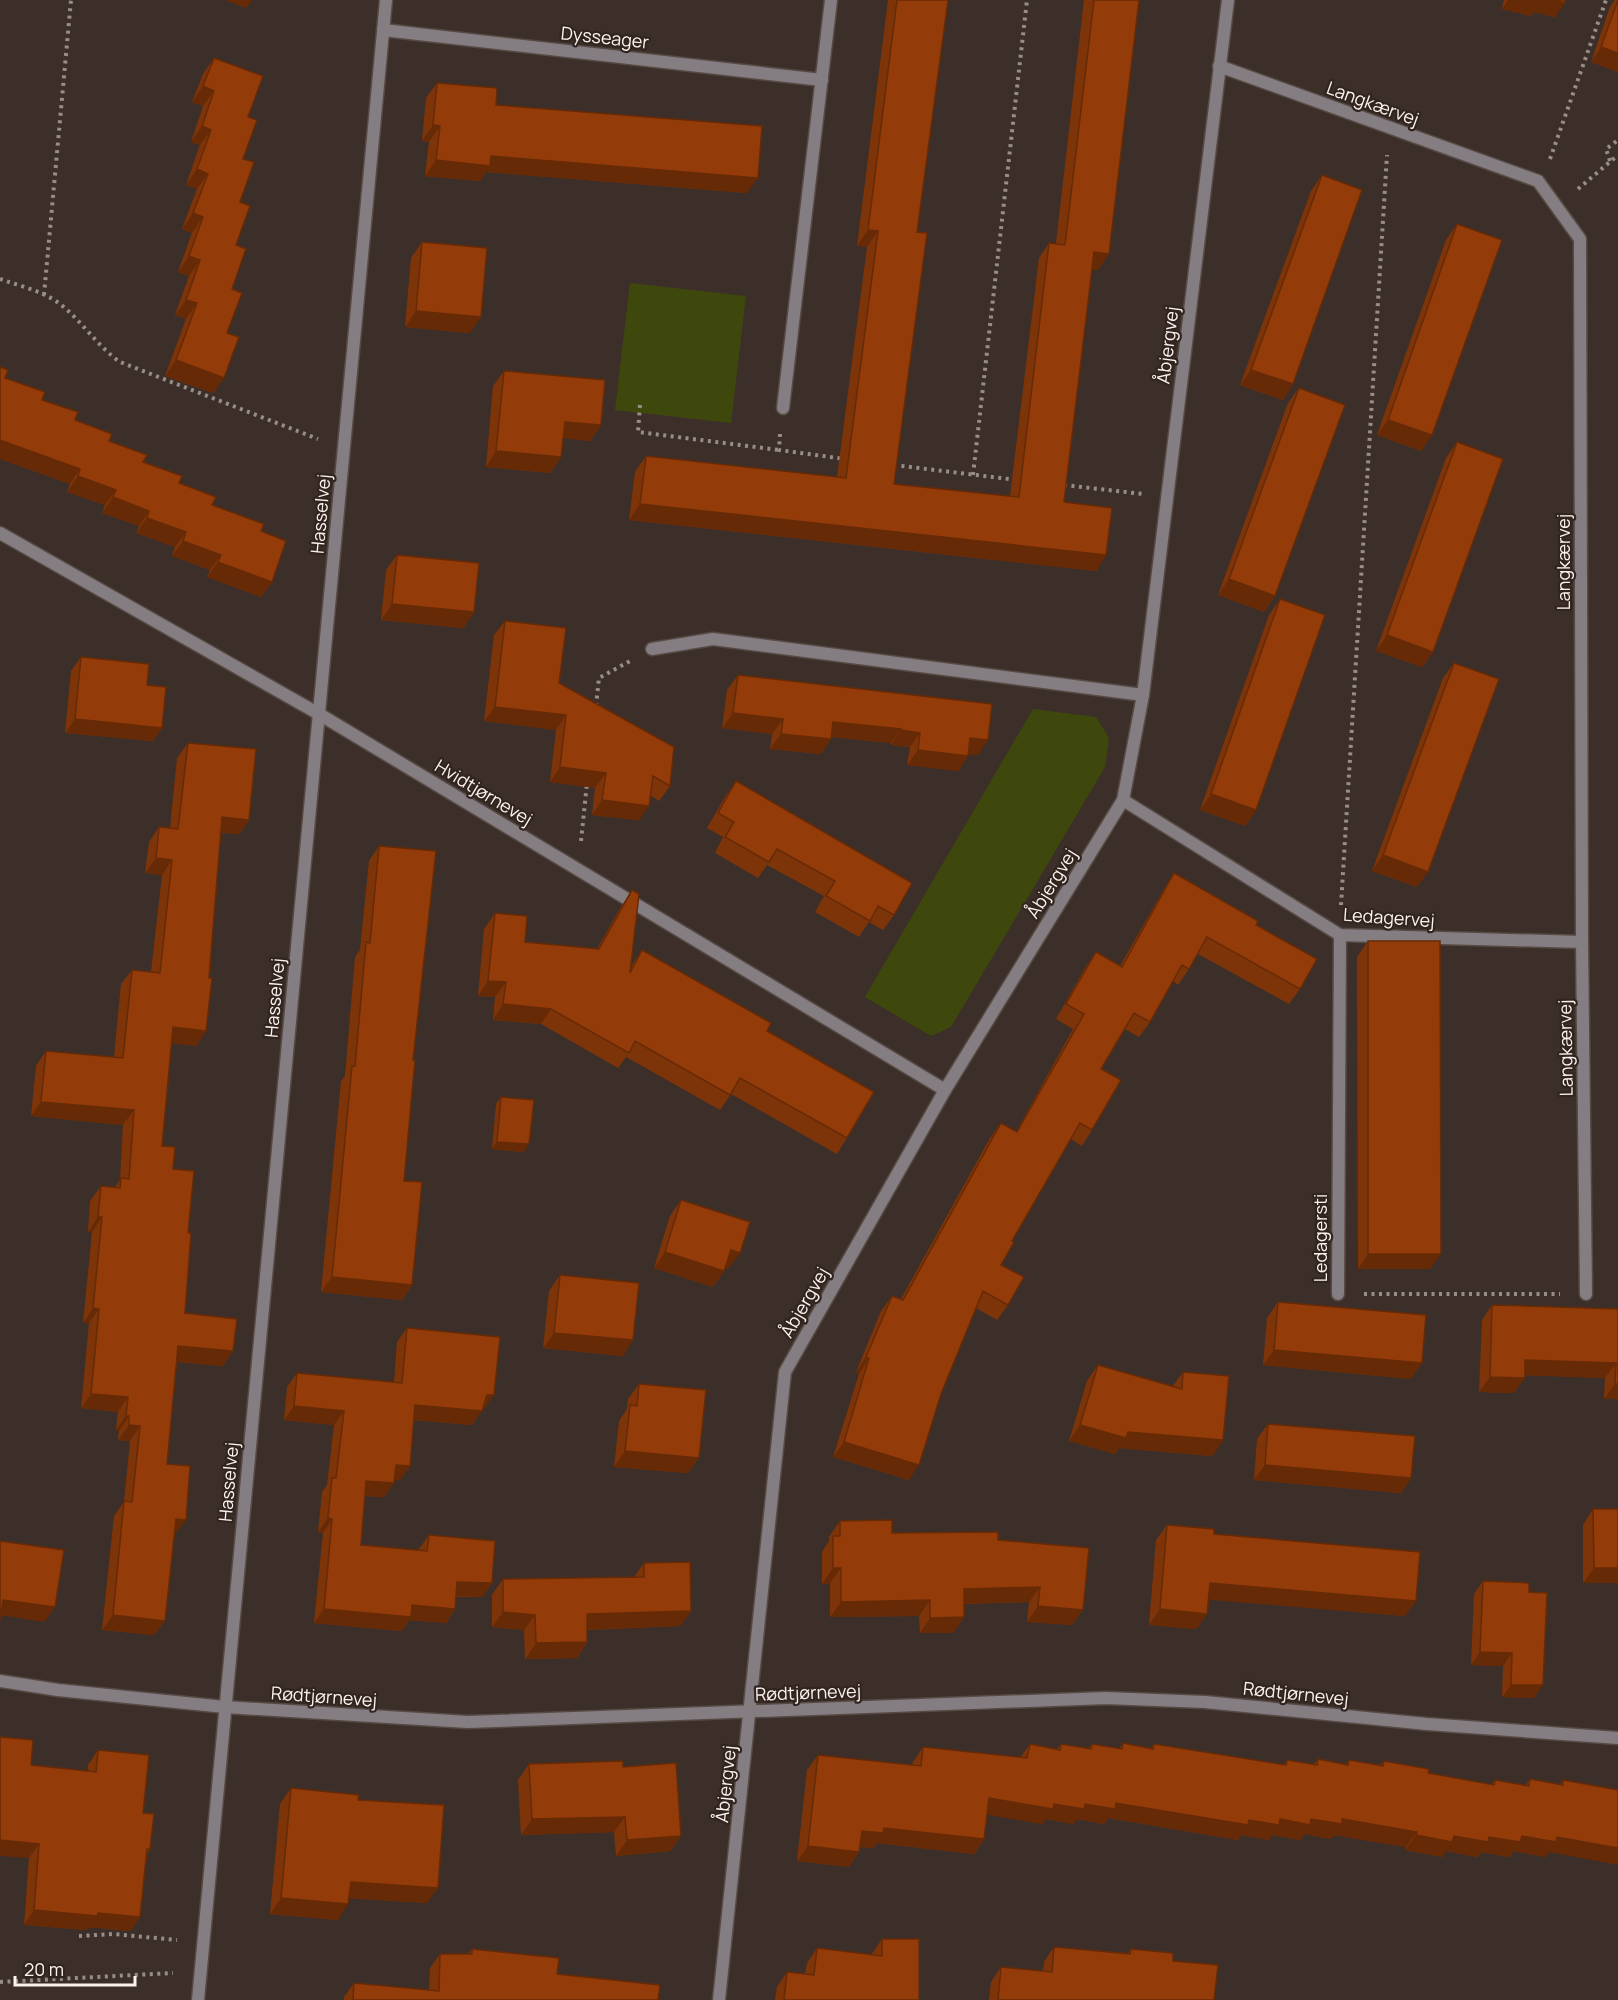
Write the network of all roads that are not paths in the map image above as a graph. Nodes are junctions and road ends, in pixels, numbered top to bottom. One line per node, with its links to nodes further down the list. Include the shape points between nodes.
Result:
1 (386, 0): 4 (street, Hasselvej)
2 (831, 0): 6 (street)
3 (1228, 0): 5 (street, Åbjergvej)
4 (383, 30): 6 (street, Dysseager); 11 (street, Hasselvej)
5 (1219, 66): 10 (street, Åbjergvej); 14 (street, Langkærvej, via 1538,181 1581,238)
6 (822, 80): 7 (street)
7 (783, 408)
8 (0, 533): 11 (street, Hvidtjørnevej)
9 (652, 649): 10 (street, via 712,639)
10 (1143, 695): 12 (street, Åbjergvej)
11 (319, 714): 15 (street, Hvidtjørnevej); 19 (street, Hasselvej)
12 (1123, 800): 13 (street, Ledagervej); 15 (street, Åbjergvej)
13 (1340, 935): 14 (street, Ledagervej); 16 (street, Ledagersti)
14 (1582, 942): 17 (street, Langkærvej)
15 (945, 1090): 20 (street, Åbjergvej, via 785,1372)
16 (1338, 1294)
17 (1586, 1294)
18 (0, 1681): 19 (street, Rødtjørnevej)
19 (225, 1707): 20 (street, Rødtjørnevej, via 468,1722); 22 (street, Hasselvej)
20 (750, 1713): 21 (street, Rødtjørnevej, via 1107,1698 1205,1702); 23 (street, Åbjergvej)
21 (1618, 1738)
22 (198, 2000)
23 (719, 2000)

